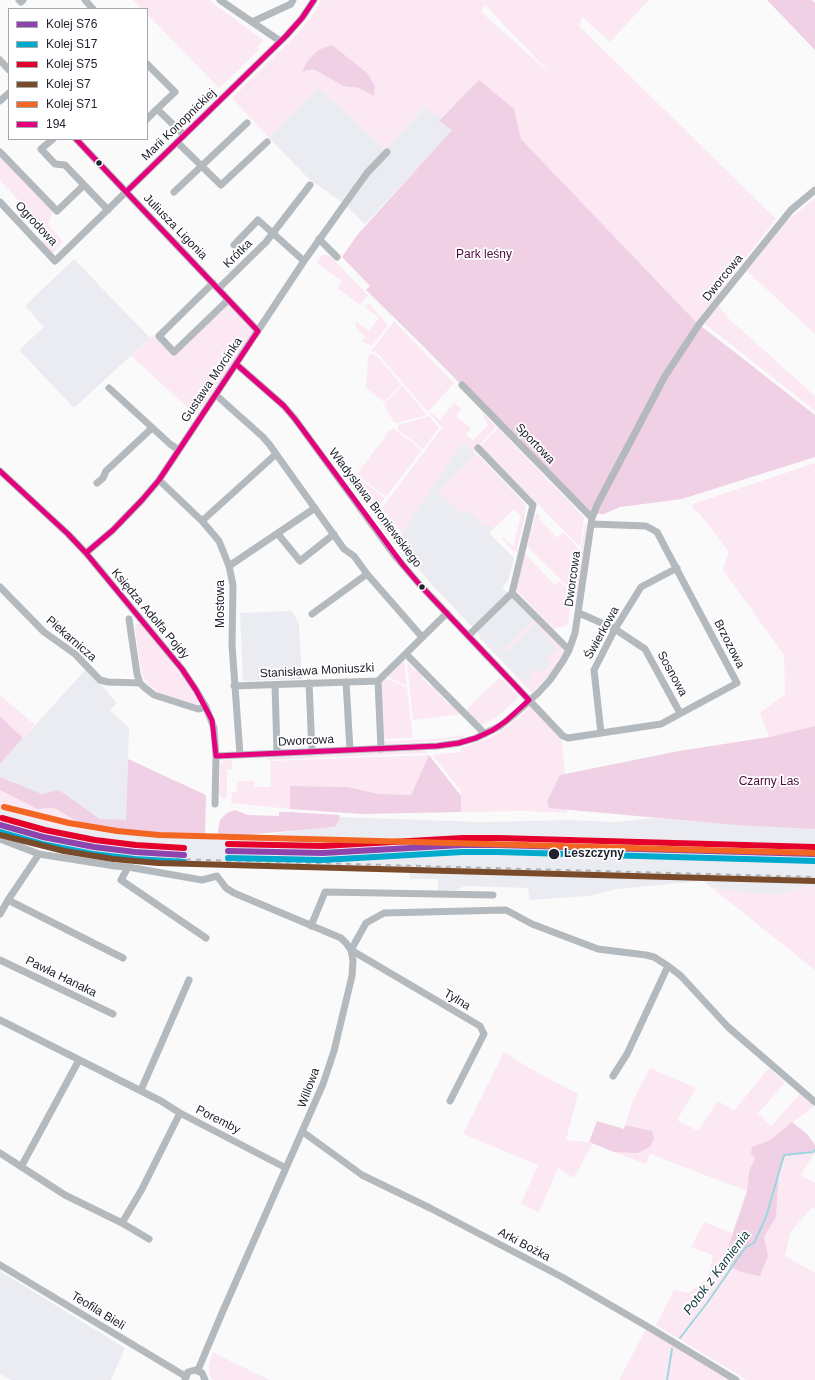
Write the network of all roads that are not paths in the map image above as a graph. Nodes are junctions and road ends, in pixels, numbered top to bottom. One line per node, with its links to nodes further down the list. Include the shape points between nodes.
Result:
1 (19, 0): 2 (street)
2 (23, 0)
3 (85, 0): 7 (street)
4 (220, 0): 8 (street)
5 (293, 0): 8 (street, via 291,4)
6 (314, 0): 9 (street, Marii Konopnickiej)
7 (93, 8)
8 (252, 22): 9 (street)
9 (280, 42): 16 (street, Marii Konopnickiej)
10 (0, 60): 12 (street)
11 (148, 65): 13 (street, via 175,92)
12 (8, 69)
13 (157, 109): 14 (street); 16 (street)
14 (148, 118)
15 (247, 123): 23 (street)
16 (184, 135): 19 (street, Marii Konopnickiej)
17 (52, 140): 25 (street, via 41,149 55,164 66,165)
18 (77, 140): 27 (street, Juliusza Ligonia)
19 (177, 142): 23 (street); 27 (street, Marii Konopnickiej)
20 (267, 142): 23 (street, via 221,185)
21 (0, 152): 25 (street, via 57,212)
22 (387, 152): 32 (street, Gustawa Morcinka, via 367,173)
23 (201, 166): 28 (street)
24 (310, 185): 31 (street, Krótka)
25 (84, 186): 30 (street)
26 (815, 190): 54 (street, Dworcowa, via 791,210 680,351 613,474)
27 (126, 192): 30 (street, Marii Konopnickiej); 37 (street, Juliusza Ligonia)
28 (174, 192)
29 (0, 202): 35 (street, Ogrodowa)
30 (108, 210): 35 (street, Marii Konopnickiej)
31 (272, 233): 33 (street, Krótka, via 258,220); 36 (street); 38 (street, Krótka)
32 (319, 239): 34 (street); 36 (street, Gustawa Morcinka)
33 (234, 245)
34 (337, 257)
35 (55, 261)
36 (304, 261): 40 (street, Gustawa Morcinka)
37 (213, 283): 38 (street, Juliusza Ligonia); 39 (street, via 159,336 174,352)
38 (218, 289): 39 (street, Juliusza Ligonia)
39 (228, 300): 40 (street, Juliusza Ligonia)
40 (258, 331): 41 (street, Gustawa Morcinka)
41 (236, 364): 44 (street, Gustawa Morcinka); 63 (street, Władysława Broniewskiego, via 295,418 395,556)
42 (462, 384): 54 (street, Sportowa)
43 (109, 388): 45 (street)
44 (216, 395): 47 (street, Gustawa Morcinka); 48 (street, via 263,438)
45 (152, 428): 47 (street); 51 (street)
46 (478, 448): 62 (street, via 533,505)
47 (179, 450): 50 (street, Gustawa Morcinka)
48 (276, 454): 52 (street); 53 (street)
49 (0, 471): 57 (street, Księdza Adolfa Pojdy)
50 (159, 480): 53 (street, Mostowa); 57 (street, Gustawa Morcinka, via 113,530)
51 (97, 483)
52 (315, 508): 55 (street); 56 (street)
53 (202, 521): 58 (street, Mostowa, via 219,541)
54 (592, 521): 59 (street, Brzozowa, via 654,529 660,535); 64 (street, Dworcowa)
55 (278, 534): 56 (street, via 300,561); 58 (street)
56 (334, 534): 60 (street)
57 (86, 553): 79 (street, Księdza Adolfa Pojdy, via 182,669)
58 (229, 566): 77 (street, Mostowa, via 234,597)
59 (677, 568): 67 (street, Świerkowa, via 641,587); 80 (street, Brzozowa, via 737,683)
60 (367, 574): 65 (street); 69 (street)
61 (0, 587): 74 (street, Piekarnicza, via 44,632 75,654 100,680)
62 (512, 593): 68 (street); 70 (street)
63 (446, 613): 68 (street, Władysława Broniewskiego); 69 (street, Stanisława Moniuszki)
64 (579, 613): 67 (street, Sosnowa); 70 (street, Dworcowa)
65 (312, 614)
66 (129, 619): 74 (street)
67 (615, 629): 80 (street, Sosnowa, via 645,649); 81 (street, Świerkowa, via 594,670)
68 (468, 636): 78 (street, Władysława Broniewskiego)
69 (422, 637): 71 (street, Stanisława Moniuszki)
70 (569, 650): 78 (street, Dworcowa, via 550,680)
71 (406, 654): 72 (street, Stanisława Moniuszki); 82 (street)
72 (378, 681): 73 (street, Stanisława Moniuszki); 83 (street)
73 (346, 682): 75 (street, Stanisława Moniuszki); 84 (street)
74 (140, 683): 79 (street, via 154,695 198,709)
75 (309, 683): 76 (street, Stanisława Moniuszki); 85 (street)
76 (275, 685): 77 (street, Stanisława Moniuszki); 86 (street)
77 (234, 686): 87 (street, Mostowa)
78 (529, 700): 81 (street, Brzozowa, via 563,736 568,738); 82 (street, Dworcowa, via 506,721)
79 (206, 707): 88 (street, Księdza Adolfa Pojdy, via 214,728)
80 (680, 713): 81 (street, Brzozowa, via 661,724)
81 (601, 733)
82 (484, 734): 83 (street, Dworcowa, via 448,745)
83 (381, 748): 84 (street, Dworcowa)
84 (350, 750): 85 (street, Dworcowa)
85 (312, 752): 86 (street, Dworcowa)
86 (277, 753): 87 (street, Dworcowa)
87 (240, 755): 88 (street, Dworcowa)
88 (216, 756): 89 (street, Księdza Adolfa Pojdy)
89 (215, 804)
90 (0, 840): 91 (street)
91 (38, 854): 92 (street); 94 (street)
92 (128, 867): 96 (street, via 202,880 217,876 226,888 234,893); 97 (street, via 121,880)
93 (493, 895): 96 (street, via 325,892)
94 (4, 903): 95 (street); 99 (street)
95 (0, 914)
96 (311, 926): 98 (street, via 341,938)
97 (206, 938)
98 (351, 950): 101 (street, via 366,923 384,913 506,910 532,924 598,949 646,955); 108 (street, Tylna, via 480,1026 484,1034); 111 (street, Willowa, via 353,970 334,1051)
99 (123, 958)
100 (0, 960): 103 (street, Pawła Hanaka)
101 (668, 966): 106 (street, via 627,1054); 109 (street, via 681,976 728,1027)
102 (190, 980): 107 (street)
103 (113, 1014)
104 (0, 1020): 105 (street, Poremby)
105 (79, 1060): 107 (street, Poremby); 113 (street)
106 (613, 1076)
107 (141, 1090): 110 (street, Poremby)
108 (450, 1101)
109 (815, 1102)
110 (180, 1113): 114 (street, Poremby); 115 (street)
111 (302, 1132): 114 (street, Willowa); 121 (street, Arki Bożka, via 362,1175 562,1277)
112 (0, 1153): 113 (street)
113 (22, 1167): 115 (street, via 65,1196)
114 (286, 1168): 118 (street, Willowa)
115 (122, 1223): 116 (street)
116 (149, 1239)
117 (0, 1265): 119 (street, Teofila Bieli)
118 (198, 1370): 119 (street, via 190,1371); 120 (street)
119 (185, 1378)
120 (205, 1380)
121 (736, 1380)

